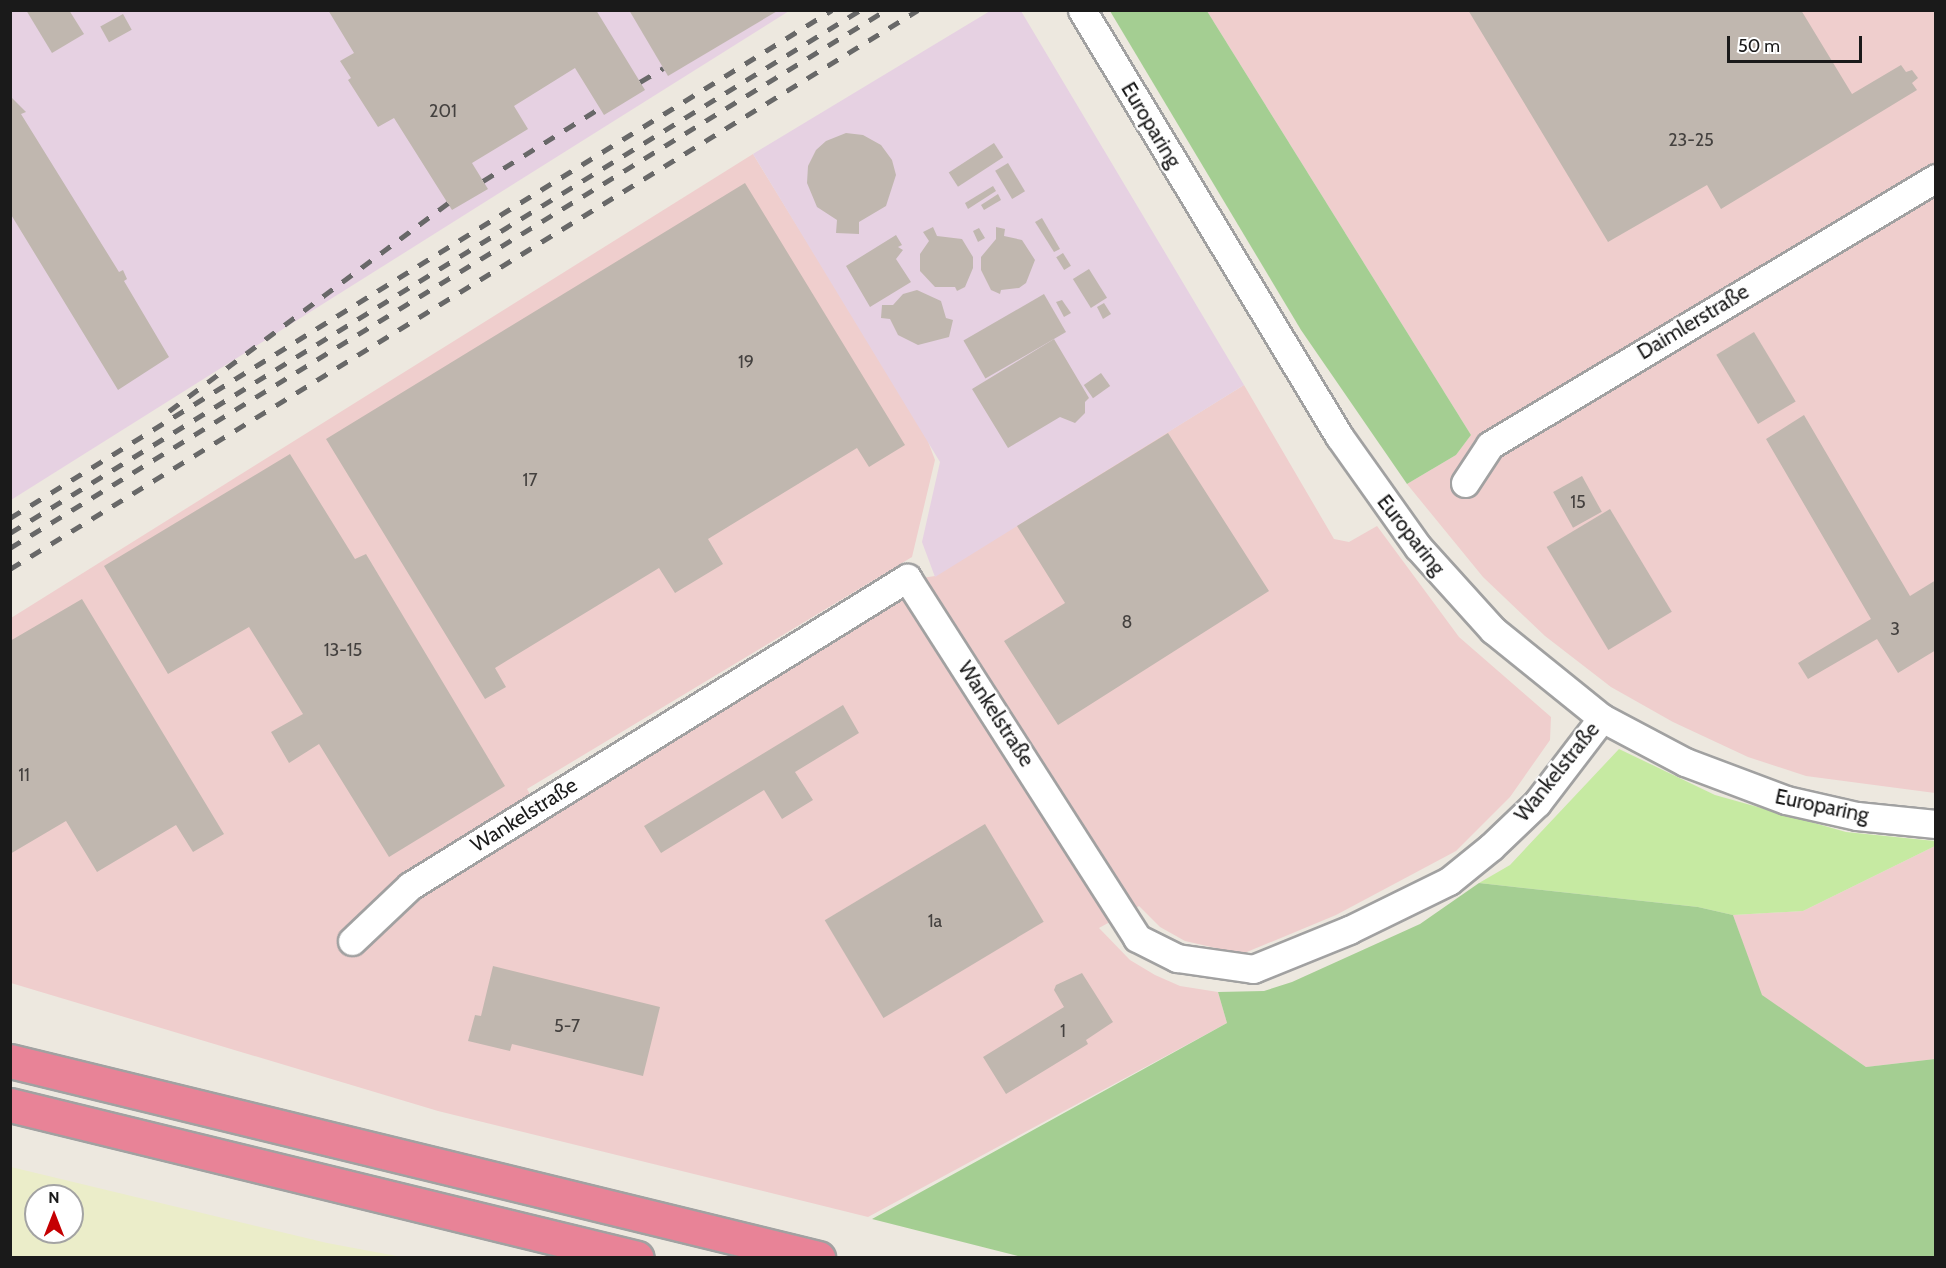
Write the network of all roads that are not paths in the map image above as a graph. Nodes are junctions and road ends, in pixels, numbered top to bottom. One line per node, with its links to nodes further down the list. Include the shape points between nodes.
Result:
1 (1082, 10): 4 (street, Europaring, via 1281,343 1379,495 1418,547 1492,630)
2 (1935, 178): 3 (street, Daimlerstraße, via 1490,445)
3 (1465, 483)
4 (1602, 718): 5 (street, Europaring, via 1685,762 1742,786 1857,816); 6 (street, Wankelstraße, via 1537,803 1491,848 1449,881 1349,930 1253,969 1177,958 1137,938 907,578 410,886)
5 (1935, 824)
6 (351, 941)
7 (10, 1061): 10 (highway)
8 (10, 1105): 9 (highway)
9 (637, 1257)
10 (818, 1257)

